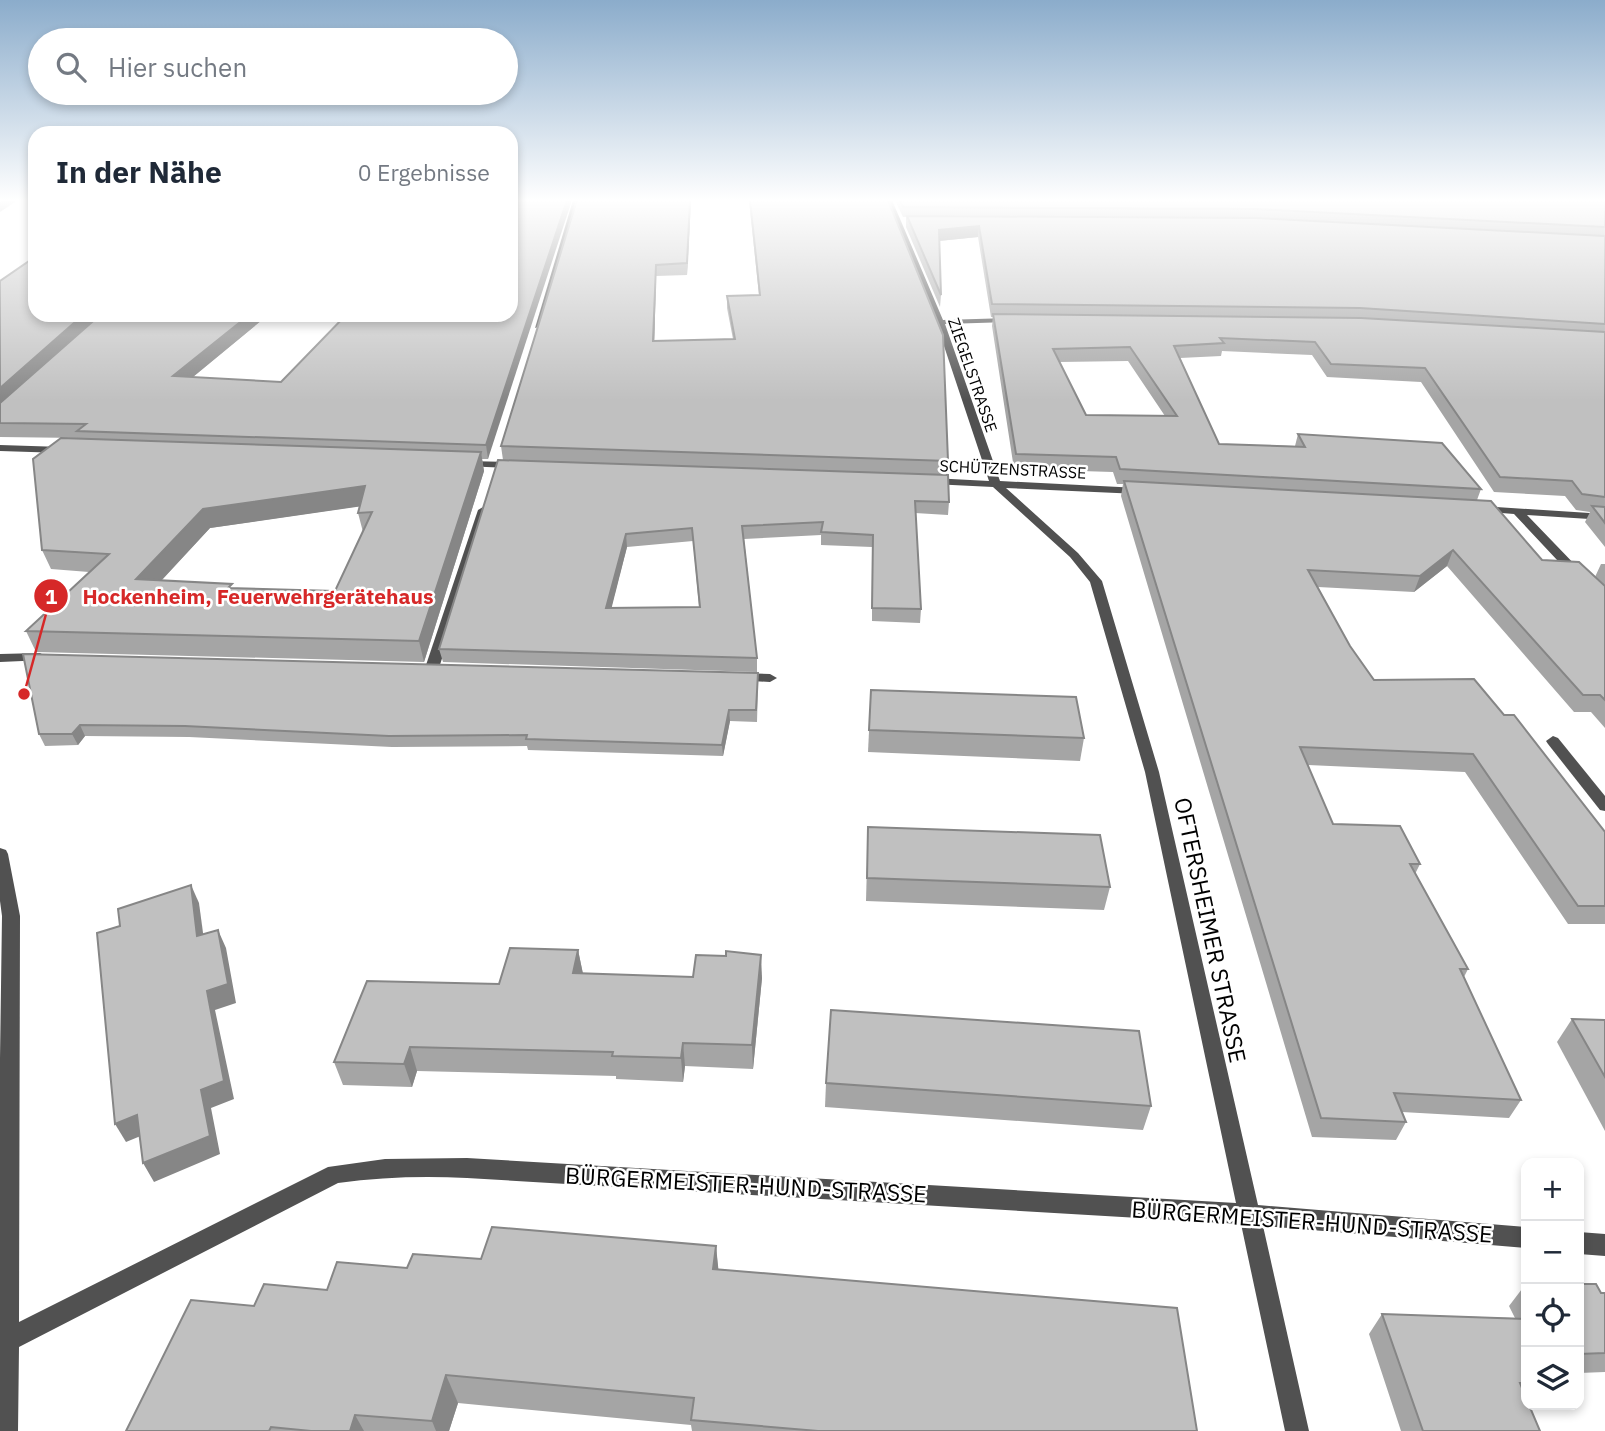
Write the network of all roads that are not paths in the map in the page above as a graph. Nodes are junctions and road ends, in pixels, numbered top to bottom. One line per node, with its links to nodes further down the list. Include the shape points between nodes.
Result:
1 (556, 267): 5 (street)
2 (917, 267): 4 (street, ZIEGELSTRASSE)
3 (1024, 320): 4 (street)
4 (940, 322): 14 (street, ZIEGELSTRASSE)
5 (537, 332)
6 (0, 448): 7 (street)
7 (81, 451)
8 (501, 452): 10 (street)
9 (455, 463): 10 (street)
10 (497, 465): 11 (street); 12 (street)
11 (524, 466)
12 (493, 477)
13 (926, 481): 14 (street, SCHÜTZENSTRASSE)
14 (995, 483): 15 (street, SCHÜTZENSTRASSE); 30 (street, OFTERSHEIMER STRASSE, via 1096,580 1152,772)
15 (1146, 491)
16 (485, 503): 23 (street)
17 (1475, 508): 18 (street)
18 (1516, 510): 19 (street); 20 (street)
19 (1605, 517)
20 (1587, 584)
21 (0, 657): 22 (street)
22 (49, 657)
23 (432, 668)
24 (719, 677): 25 (street)
25 (770, 678)
26 (1553, 741): 27 (street)
27 (1605, 807)
28 (0, 854): 29 (street)
29 (6, 918): 34 (street)
30 (1247, 1214): 31 (street, BÜRGERMEISTER-HUND-STRASSE); 34 (street, BÜRGERMEISTER-HUND-STRASSE, via 467,1168 368,1169 335,1174); 36 (street, OFTERSHEIMER STRASSE)
31 (1521, 1238)
32 (1584, 1243): 33 (street)
33 (1605, 1245)
34 (5, 1341): 35 (street)
35 (6, 1431)
36 (1297, 1431)

